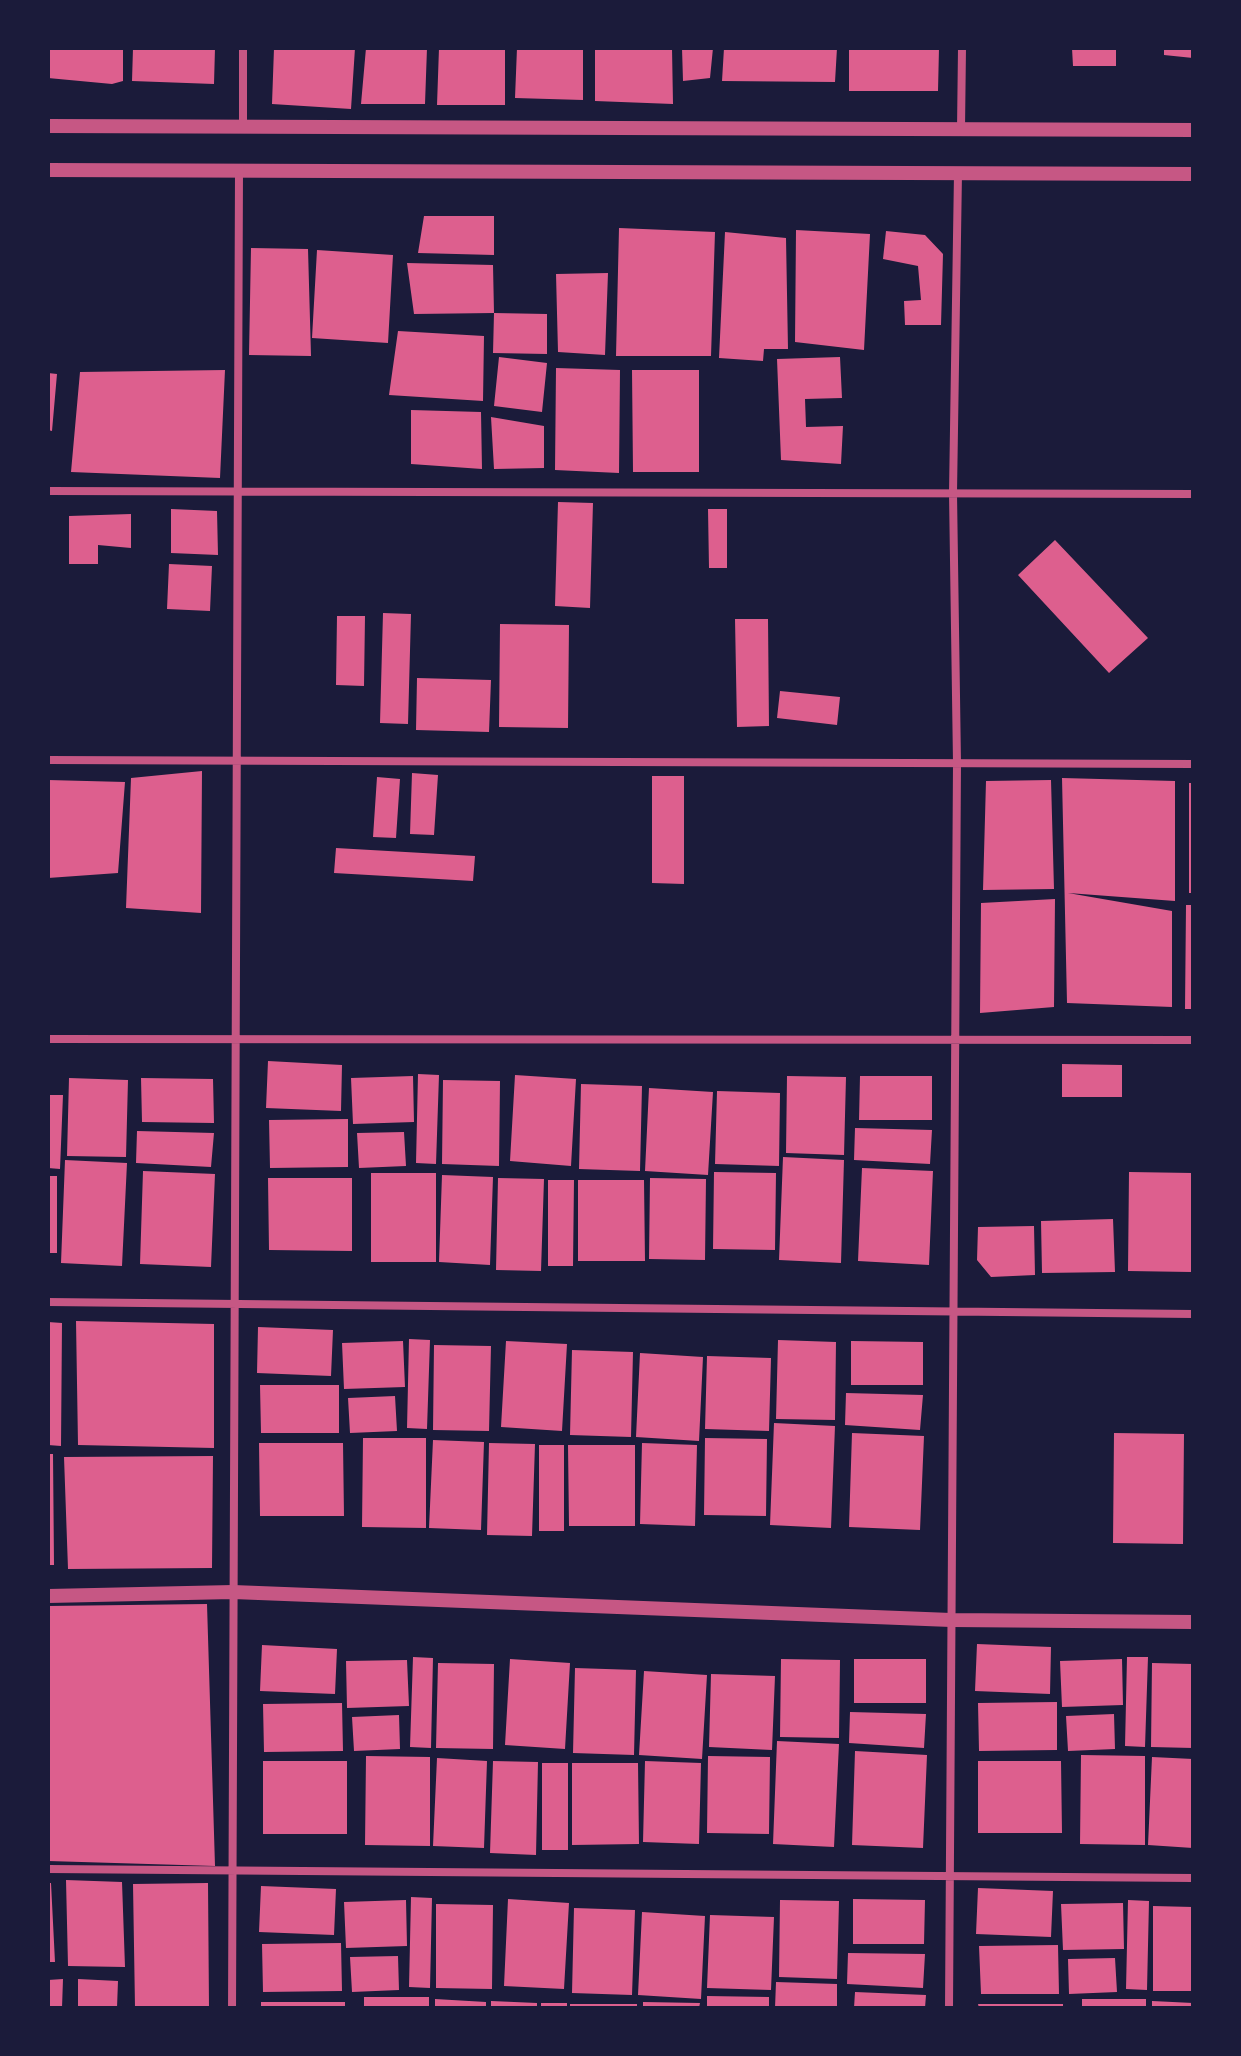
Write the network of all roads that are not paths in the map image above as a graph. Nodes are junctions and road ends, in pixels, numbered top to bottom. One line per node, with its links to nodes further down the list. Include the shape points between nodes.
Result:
1 (243, 48): 4 (street)
2 (962, 48): 5 (street)
3 (48, 126): 4 (street)
4 (243, 127): 5 (street)
5 (961, 129): 6 (street)
6 (1193, 130)
7 (48, 170): 8 (street)
8 (239, 171): 9 (street); 12 (street)
9 (958, 173): 10 (street); 13 (street)
10 (1193, 174)
11 (48, 491): 12 (street)
12 (240, 492): 13 (street); 16 (street)
13 (953, 493): 14 (street); 17 (street)
14 (1193, 494)
15 (48, 760): 16 (street)
16 (238, 760): 17 (street); 20 (street)
17 (957, 763): 18 (street); 21 (street)
18 (1193, 764)
19 (48, 1039): 20 (street)
20 (237, 1039): 21 (street); 24 (street)
21 (955, 1040): 22 (street); 25 (street)
22 (1193, 1040)
23 (48, 1302): 24 (street)
24 (235, 1304): 25 (street); 27 (street)
25 (953, 1312): 26 (street); 29 (street)
26 (1193, 1314)
27 (233, 1592): 28 (street); 29 (street); 32 (street)
28 (48, 1596)
29 (951, 1620): 30 (street); 33 (street)
30 (1193, 1622)
31 (48, 1869): 32 (street)
32 (232, 1871): 33 (street); 35 (street)
33 (950, 1876): 34 (street); 36 (street)
34 (1193, 1878)
35 (232, 2008)
36 (949, 2008)

